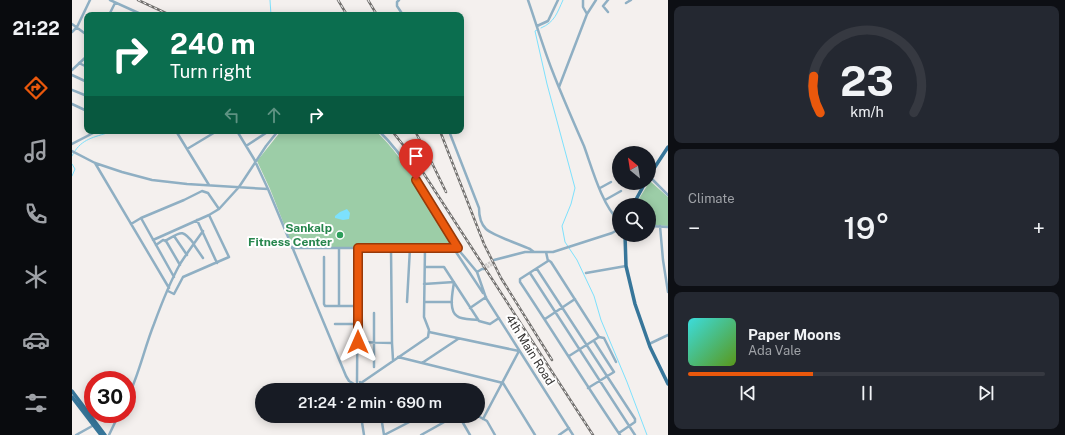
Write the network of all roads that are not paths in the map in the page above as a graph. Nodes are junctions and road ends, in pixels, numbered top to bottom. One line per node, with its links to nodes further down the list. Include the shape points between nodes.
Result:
1 (90, 0): 15 (street)
2 (110, 0): 11 (street)
3 (393, 0): 13 (street)
4 (399, 0): 13 (street)
5 (528, 0): 22 (street)
6 (558, 0): 22 (street, via 548,21)
7 (583, 0): 20 (street)
8 (596, 0): 20 (street)
9 (608, 0): 19 (street, via 603,6)
10 (631, 0): 12 (street)
11 (115, 3): 16 (street); 17 (street)
12 (626, 3)
13 (397, 6): 18 (street)
14 (84, 12): 23 (street)
15 (84, 12)
16 (110, 12)
17 (136, 12)
18 (401, 12)
19 (608, 12)
20 (587, 14): 32 (street)
21 (72, 24): 23 (street)
22 (537, 26): 32 (street)
23 (77, 27): 24 (street); 25 (street)
24 (72, 32)
25 (84, 33)
26 (84, 59): 27 (street)
27 (79, 63): 28 (street); 29 (street)
28 (84, 66)
29 (72, 70)
30 (72, 75): 31 (street)
31 (84, 81)
32 (559, 87): 59 (street)
33 (72, 90): 34 (street)
34 (84, 95)
35 (74, 105): 36 (street); 37 (street)
36 (72, 109)
37 (84, 110)
38 (90, 134): 46 (street)
39 (178, 134): 49 (street)
40 (212, 134): 49 (street)
41 (239, 134): 47 (street)
42 (264, 134): 47 (street)
43 (276, 134): 51 (street)
44 (382, 134): 89 (street, 4th Main Road, via 425,193)
45 (450, 134): 90 (street, via 486,230)
46 (72, 144)
47 (246, 146): 51 (street)
48 (668, 147): 53 (main road)
49 (187, 149): 57 (street)
50 (72, 151): 52 (street)
51 (255, 161): 58 (street); 60 (street)
52 (95, 163): 56 (street, via 152,180); 70 (street)
53 (656, 165)
54 (611, 182): 59 (street)
55 (656, 183): 63 (street)
56 (204, 185): 57 (street); 61 (street)
57 (209, 185): 58 (street)
58 (239, 187): 60 (street); 65 (street)
59 (600, 188): 64 (street)
60 (268, 189): 82 (street)
61 (204, 191): 65 (street, via 213,198); 68 (street)
62 (621, 191): 64 (street)
63 (668, 195)
64 (605, 200): 66 (street)
65 (219, 208): 67 (street)
66 (612, 211)
67 (209, 215): 69 (street); 97 (street, via 229,257)
68 (141, 218): 70 (street); 77 (street)
69 (197, 220): 74 (street); 77 (street)
70 (131, 224): 109 (street)
71 (656, 226): 72 (street)
72 (660, 226): 73 (street); 110 (street, via 662,260)
73 (668, 227)
74 (203, 231): 80 (street); 97 (street)
75 (612, 233): 91 (street)
76 (174, 236): 78 (street); 80 (street, via 185,233); 92 (street)
77 (153, 240): 81 (street)
78 (165, 241): 81 (street); 98 (street)
79 (625, 242): 99 (main road)
80 (194, 244): 92 (street); 94 (street)
81 (156, 245): 106 (street)
82 (292, 248): 83 (street); 149 (street, via 346,376)
83 (339, 248): 84 (street); 116 (street)
84 (358, 248): 85 (street); 117 (street)
85 (391, 248): 86 (street); 134 (street)
86 (410, 248): 87 (street); 113 (street)
87 (425, 248): 88 (street); 100 (street)
88 (453, 248): 89 (street); 111 (street)
89 (458, 248): 103 (street, 4th Main Road)
90 (534, 252): 91 (street); 96 (street, via 516,254)
91 (546, 252): 95 (street)
92 (186, 255): 98 (street)
93 (324, 257): 116 (street, via 324,304)
94 (203, 258)
95 (548, 260): 102 (street); 112 (street)
96 (495, 261)
97 (217, 263): 109 (street, via 182,278 174,294)
98 (180, 265): 106 (street)
99 (626, 266): 105 (street); 135 (main road, via 635,304)
100 (425, 267): 107 (street, via 444,267); 108 (street)
101 (483, 268): 103 (street)
102 (537, 269): 104 (street); 119 (street)
103 (477, 272): 111 (street, 4th Main Road)
104 (530, 273): 120 (street); 123 (street, via 520,279 520,282)
105 (586, 273)
106 (174, 277): 109 (street)
107 (454, 282): 108 (street); 115 (street); 118 (street)
108 (424, 284): 114 (street)
109 (168, 290): 146 (street)
110 (668, 292)
111 (486, 298): 118 (street); 122 (street, 4th Main Road)
112 (575, 300): 119 (street); 129 (street)
113 (407, 302)
114 (425, 302): 115 (street); 127 (street, via 424,318)
115 (452, 302): 124 (street, via 456,316)
116 (339, 306): 117 (street)
117 (358, 306): 126 (street)
118 (470, 308): 124 (street)
119 (562, 308): 120 (street); 136 (street)
120 (556, 312): 123 (street); 137 (street)
121 (374, 313): 133 (street)
122 (499, 318): 124 (street, via 490,324); 138 (street, 4th Main Road)
123 (545, 319): 139 (street)
124 (479, 321)
125 (335, 324): 126 (street)
126 (358, 324): 132 (street)
127 (429, 332): 130 (street); 140 (street, via 425,340)
128 (668, 335): 135 (street)
129 (599, 337): 131 (street); 142 (street, via 604,338)
130 (458, 339): 138 (street); 143 (street)
131 (594, 341): 136 (street); 145 (street, via 614,372)
132 (358, 342): 133 (street); 148 (street)
133 (374, 342): 134 (street); 144 (street)
134 (392, 343): 141 (street)
135 (649, 344): 152 (main road)
136 (587, 346): 137 (street); 145 (street)
137 (579, 350): 139 (street); 147 (street)
138 (519, 351): 151 (street); 166 (street, 4th Main Road)
139 (569, 356): 153 (street)
140 (398, 357): 141 (street); 143 (street)
141 (394, 360): 150 (street)
142 (616, 362)
143 (422, 363): 151 (street)
144 (374, 367)
145 (607, 376): 147 (street); 165 (street, via 635,419)
146 (136, 378)
147 (600, 380): 153 (street); 165 (street)
148 (357, 382)
149 (352, 383)
150 (363, 383)
151 (503, 383): 156 (street); 177 (street)
152 (668, 384)
153 (588, 388): 167 (street)
154 (72, 391): 170 (main road)
155 (72, 397): 164 (main road)
156 (485, 415)
157 (485, 420): 176 (street)
158 (115, 423): 171 (street)
159 (362, 423): 172 (street)
160 (382, 423): 173 (street)
161 (407, 423): 173 (street)
162 (442, 423): 174 (street)
163 (463, 423): 175 (street)
164 (94, 425): 168 (street); 169 (main road)
165 (629, 426): 167 (street); 180 (street)
166 (569, 428): 178 (street); 179 (street, 4th Main Road)
167 (619, 434)
168 (76, 435)
169 (101, 435)
170 (105, 435)
171 (109, 435)
172 (364, 435)
173 (384, 435)
174 (421, 435)
175 (470, 435)
176 (495, 435)
177 (535, 435)
178 (559, 435)
179 (573, 435)
180 (635, 435)

